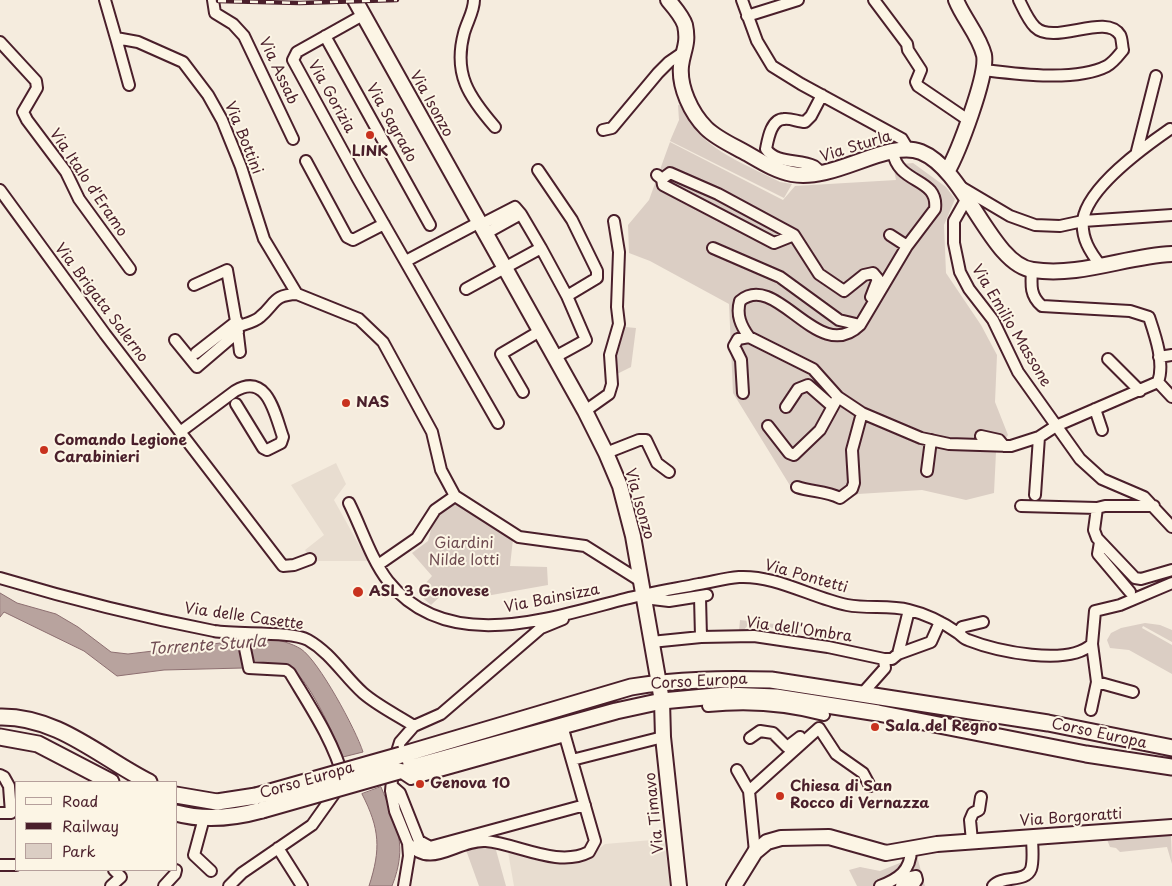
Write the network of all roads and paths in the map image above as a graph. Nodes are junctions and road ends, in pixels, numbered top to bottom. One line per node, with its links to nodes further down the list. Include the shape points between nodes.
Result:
1 (105, 0): 14 (street)
2 (213, 0): 25 (street, Via Assab, via 215,13 233,24 244,36)
3 (355, 0): 11 (street, Via Isonzo)
4 (474, 0): 22 (street, via 459,59 465,83 480,110)
5 (668, 0): 16 (street, Via Sturla, via 684,24)
6 (742, 0): 12 (street)
7 (798, 0): 12 (street)
8 (874, 0): 21 (street, via 907,44 921,70 916,82 918,86)
9 (956, 0): 17 (street, via 984,55)
10 (1019, 0): 17 (street, via 1035,27 1046,32 1113,29 1120,35 1123,50 1106,66 1081,73)
11 (363, 15): 13 (street, Via Gorizia); 41 (street, Via Isonzo)
12 (747, 16): 20 (street, via 757,42 772,66)
13 (325, 36): 39 (street, Via Gorizia, via 297,52 293,60); 40 (street, Via Sagrado)
14 (116, 38): 19 (street); 55 (street, Via Bottini, via 138,42 183,62 208,95 241,167 264,239)
15 (0, 42): 51 (street, Via Italo d'Eramo, via 36,81 37,88 23,112 27,120 66,172 78,199)
16 (686, 50): 23 (street, via 658,73); 32 (street, Via Sturla, via 681,64 684,89 708,130 771,167 792,174)
17 (984, 70): 21 (street)
18 (1156, 76): 27 (street)
19 (129, 85)
20 (822, 95): 26 (street, via 902,139); 32 (street, via 805,122 784,119 776,122 766,149 777,157 813,166)
21 (968, 120): 31 (street)
22 (496, 127)
23 (608, 129)
24 (1170, 129): 27 (street)
25 (293, 139)
26 (908, 149): 28 (street, Via Sturla); 31 (street, Via Sturla, via 933,159)
27 (1137, 151): 38 (street, via 1114,172 1087,207)
28 (893, 152): 32 (street, Via Sturla); 44 (street, via 901,171 924,184 936,202 930,218)
29 (306, 161): 39 (street, via 347,237 353,240 362,237)
30 (538, 170): 56 (street, via 572,220 597,271 597,278)
31 (947, 172): 33 (street, Via Sturla)
32 (822, 174)
33 (958, 186): 35 (street, Via Sturla); 38 (street, via 1022,221 1060,226)
34 (0, 190): 85 (street, Via Brigata Salerno)
35 (967, 198): 52 (street, Via Sturla, via 1008,255); 83 (street, Via Emilio Massone, via 954,221 960,272 969,290 993,320 1018,372)
36 (1172, 215): 38 (street)
37 (614, 221): 79 (street, via 619,252 619,324 610,356 612,384 609,394)
38 (1083, 221): 49 (street, via 1085,241)
39 (384, 224): 48 (street, Via Gorizia)
40 (430, 224)
41 (481, 227): 45 (street, via 518,208); 48 (street); 50 (street, Via Isonzo)
42 (794, 235): 42 (street, via 718,194 670,173 659,177 663,185 774,243); 57 (street, via 819,274 844,291 864,275 874,273 878,280 871,296)
43 (890, 235): 44 (street)
44 (907, 246): 57 (street)
45 (541, 248): 50 (street); 56 (street)
46 (713, 248): 58 (street, via 780,277 839,320)
47 (1172, 254): 49 (street, Via Sturla, via 1147,255)
48 (406, 261): 81 (street, Via Gorizia)
49 (1101, 266): 52 (street, Via Sturla, via 1054,272)
50 (504, 268): 54 (street); 60 (street, Via Isonzo)
51 (130, 269)
52 (1032, 270): 67 (street, via 1031,290 1042,306 1146,314 1152,324)
53 (194, 284): 59 (street, via 226,270)
54 (466, 289)
55 (297, 294): 59 (street, via 279,296 260,318); 95 (street, via 359,319 382,342 432,432 441,470)
56 (567, 296): 66 (street, via 586,340)
57 (874, 302): 58 (street)
58 (860, 325): 61 (street, via 850,334 838,337 816,329 766,297 751,295 740,301 738,308)
59 (237, 326): 62 (street, via 197,367); 63 (street); 64 (street)
60 (540, 331): 66 (street, Via Isonzo); 71 (street, via 501,354)
61 (749, 337): 72 (street, via 738,339 734,346 741,360); 73 (street, via 813,369)
62 (175, 340)
63 (240, 352)
64 (196, 353)
65 (1172, 355): 67 (street)
66 (555, 357): 79 (street, Via Isonzo)
67 (1158, 357): 69 (street)
68 (1108, 359): 70 (street)
69 (1158, 382): 70 (street); 74 (street)
70 (1140, 391): 78 (street)
71 (523, 392)
72 (743, 393)
73 (838, 397): 76 (street); 80 (street)
74 (1172, 397)
75 (236, 404): 85 (street, via 263,448 267,450 281,443 283,437 267,394 253,386 235,391)
76 (832, 406): 77 (street, via 808,385 798,389); 82 (street, via 820,430 794,454 789,453)
77 (786, 407)
78 (1095, 409): 83 (street); 84 (street)
79 (585, 412): 90 (street, Via Isonzo)
80 (862, 413): 88 (street); 93 (street, via 852,450 855,479 852,489 840,498)
81 (498, 423)
82 (768, 426)
83 (1056, 426): 87 (street); 98 (street, Via Emilio Massone, via 1080,460 1094,473 1113,485 1144,497)
84 (1102, 430)
85 (180, 432): 102 (street, Via Brigata Salerno, via 283,566)
86 (981, 436): 89 (street, via 999,440)
87 (1039, 437): 89 (street); 94 (street)
88 (931, 440): 89 (street); 91 (street)
89 (1004, 446)
90 (606, 452): 92 (street, via 646,440 657,463); 106 (street, Via Isonzo, via 625,507)
91 (927, 471)
92 (669, 472)
93 (797, 487)
94 (1035, 495)
95 (455, 496): 103 (street, via 435,510 423,533); 106 (street, via 519,537 585,546)
96 (350, 503): 103 (street, Via Bainsizza)
97 (1020, 506): 99 (street)
98 (1154, 506): 99 (street); 100 (street, Via Emilio Massone)
99 (1098, 508): 101 (street, via 1094,530)
100 (1172, 526)
101 (1100, 542): 104 (street, via 1135,578); 108 (street, via 1098,554)
102 (310, 559)
103 (378, 565): 111 (street, Via Bainsizza, via 403,596 445,621 500,624)
104 (1172, 570)
105 (0, 578): 115 (street, Via delle Casette, via 146,617)
106 (640, 580): 109 (street, Via Isonzo)
107 (1172, 583): 118 (street, via 1120,605 1095,611)
108 (1130, 592)
109 (642, 596): 110 (street, Via Pontetti, via 743,577 763,579 844,604); 111 (street, Via Bainsizza); 116 (street, via 669,601 704,596); 117 (street, Via Isonzo)
110 (909, 610): 112 (street, Via Pontetti); 119 (street)
111 (571, 614): 130 (street, via 541,628 441,714)
112 (940, 622): 114 (street, Via Pontetti); 119 (street, Via dell'Ombra, via 931,642)
113 (983, 622): 114 (street, via 962,627)
114 (959, 633): 118 (street, Via Pontetti, via 971,641 1033,657 1076,653)
115 (242, 637): 130 (street, Via delle Casette, via 294,636 307,640 327,653 365,694); 156 (street, via 248,666 290,673 320,720 344,780 312,825)
116 (702, 637): 117 (street, Via dell'Ombra); 120 (street, Via dell'Ombra, via 765,637)
117 (651, 642): 121 (street, Via Isonzo)
118 (1092, 644): 122 (street)
119 (898, 654): 120 (street, Via dell'Ombra)
120 (884, 658): 124 (street, via 885,668)
121 (658, 682): 124 (main road, Corso Europa, via 771,680); 125 (street, Via Isonzo); 145 (main road, Corso Europa, bridge, via 631,687 256,796 217,802)
122 (1097, 682): 123 (street); 127 (street)
123 (1133, 692)
124 (861, 695): 135 (main road, Corso Europa, via 1048,723)
125 (662, 701): 128 (main road, Corso Europa, via 726,695 776,697); 131 (main road, Corso Europa, via 616,711); 133 (street, Via Timavo)
126 (708, 706): 128 (street, via 753,705)
127 (1090, 710)
128 (829, 711): 134 (street, via 787,747 773,733 760,730); 137 (main road, Corso Europa, via 941,725 1086,754)
129 (0, 717): 141 (main road, via 32,720 63,731)
130 (414, 726): 142 (street, via 398,746)
131 (564, 731): 136 (street); 151 (main road, Corso Europa, bridge, via 399,771 262,810 230,817)
132 (0, 737): 140 (main road, via 38,744)
133 (664, 737): 136 (street); 172 (street, Via Timavo)
134 (750, 738)
135 (1172, 748)
136 (572, 760): 147 (street)
137 (1172, 767)
138 (737, 770): 144 (street)
139 (0, 775): 149 (street, via 9,786)
140 (109, 781)
141 (147, 781)
142 (392, 786): 147 (street, via 400,793 419,841 430,846); 155 (street, via 396,811)
143 (870, 786): 144 (street, via 863,773 836,754 819,728)
144 (749, 791): 158 (street)
145 (178, 795)
146 (981, 797): 154 (street, via 979,810 970,820)
147 (585, 805): 159 (street, via 595,841 587,854 564,858 488,841 474,841)
148 (0, 813): 149 (street)
149 (14, 813)
150 (178, 813): 151 (main road, Corso Europa)
151 (204, 818): 165 (street, via 194,855)
152 (1172, 827): 153 (street, Via Borgoratti)
153 (1032, 837): 154 (street, Via Borgoratti); 177 (street, via 1031,869 1021,877 1002,879)
154 (972, 841): 157 (street, Via Borgoratti)
155 (408, 844): 159 (street, via 417,853); 162 (street)
156 (278, 848): 169 (street); 170 (street)
157 (911, 849): 158 (street, Via Borgoratti, via 881,853 837,838 799,836 772,840); 174 (street, via 910,860 899,877)
158 (755, 852): 166 (street)
159 (430, 856): 162 (street)
160 (0, 865): 161 (street)
161 (15, 865)
162 (408, 867): 171 (street)
163 (115, 871): 167 (street, via 121,877)
164 (176, 871): 168 (street)
165 (211, 871)
166 (743, 879): 173 (street)
167 (111, 886)
168 (164, 886)
169 (229, 886)
170 (302, 886)
171 (404, 886)
172 (679, 886)
173 (734, 886)
174 (880, 886)
175 (902, 886): 176 (street, via 910,877 916,876)
176 (913, 886)
177 (993, 886)

